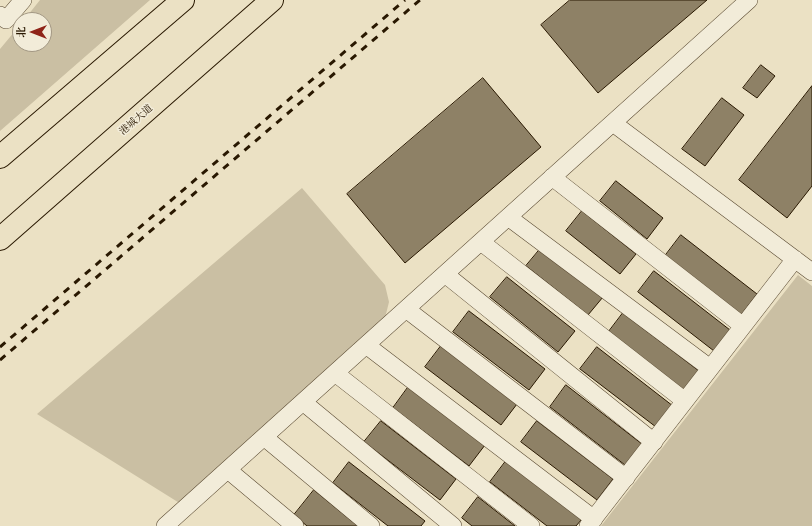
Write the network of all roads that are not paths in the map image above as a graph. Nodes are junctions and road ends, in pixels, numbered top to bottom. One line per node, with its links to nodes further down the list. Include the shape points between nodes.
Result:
1 (23, 0): 5 (lane, via 6,20)
2 (183, 0): 7 (main road)
3 (272, 0): 10 (main road, 港城大道)
4 (749, 0): 6 (lane)
5 (0, 15)
6 (613, 123): 8 (lane); 12 (lane)
7 (0, 157)
8 (552, 177): 9 (lane); 16 (lane)
9 (508, 217): 11 (lane); 18 (lane)
10 (0, 239)
11 (481, 242): 14 (lane); 20 (lane)
12 (795, 259): 13 (lane); 16 (lane)
13 (812, 272)
14 (445, 274): 15 (lane); 23 (lane)
15 (406, 309): 17 (lane); 25 (lane)
16 (743, 326): 18 (lane)
17 (366, 345): 19 (lane); 26 (lane)
18 (710, 368): 20 (lane)
19 (336, 373): 21 (lane); 31 (lane)
20 (685, 401): 23 (lane)
21 (303, 402): 22 (lane); 30 (lane)
22 (264, 437): 24 (lane); 29 (lane)
23 (654, 442): 25 (lane)
24 (228, 470): 27 (lane); 28 (lane)
25 (626, 478): 26 (lane)
26 (591, 522)
27 (165, 526)
28 (294, 526)
29 (371, 526)
30 (453, 526)
31 (531, 526)

